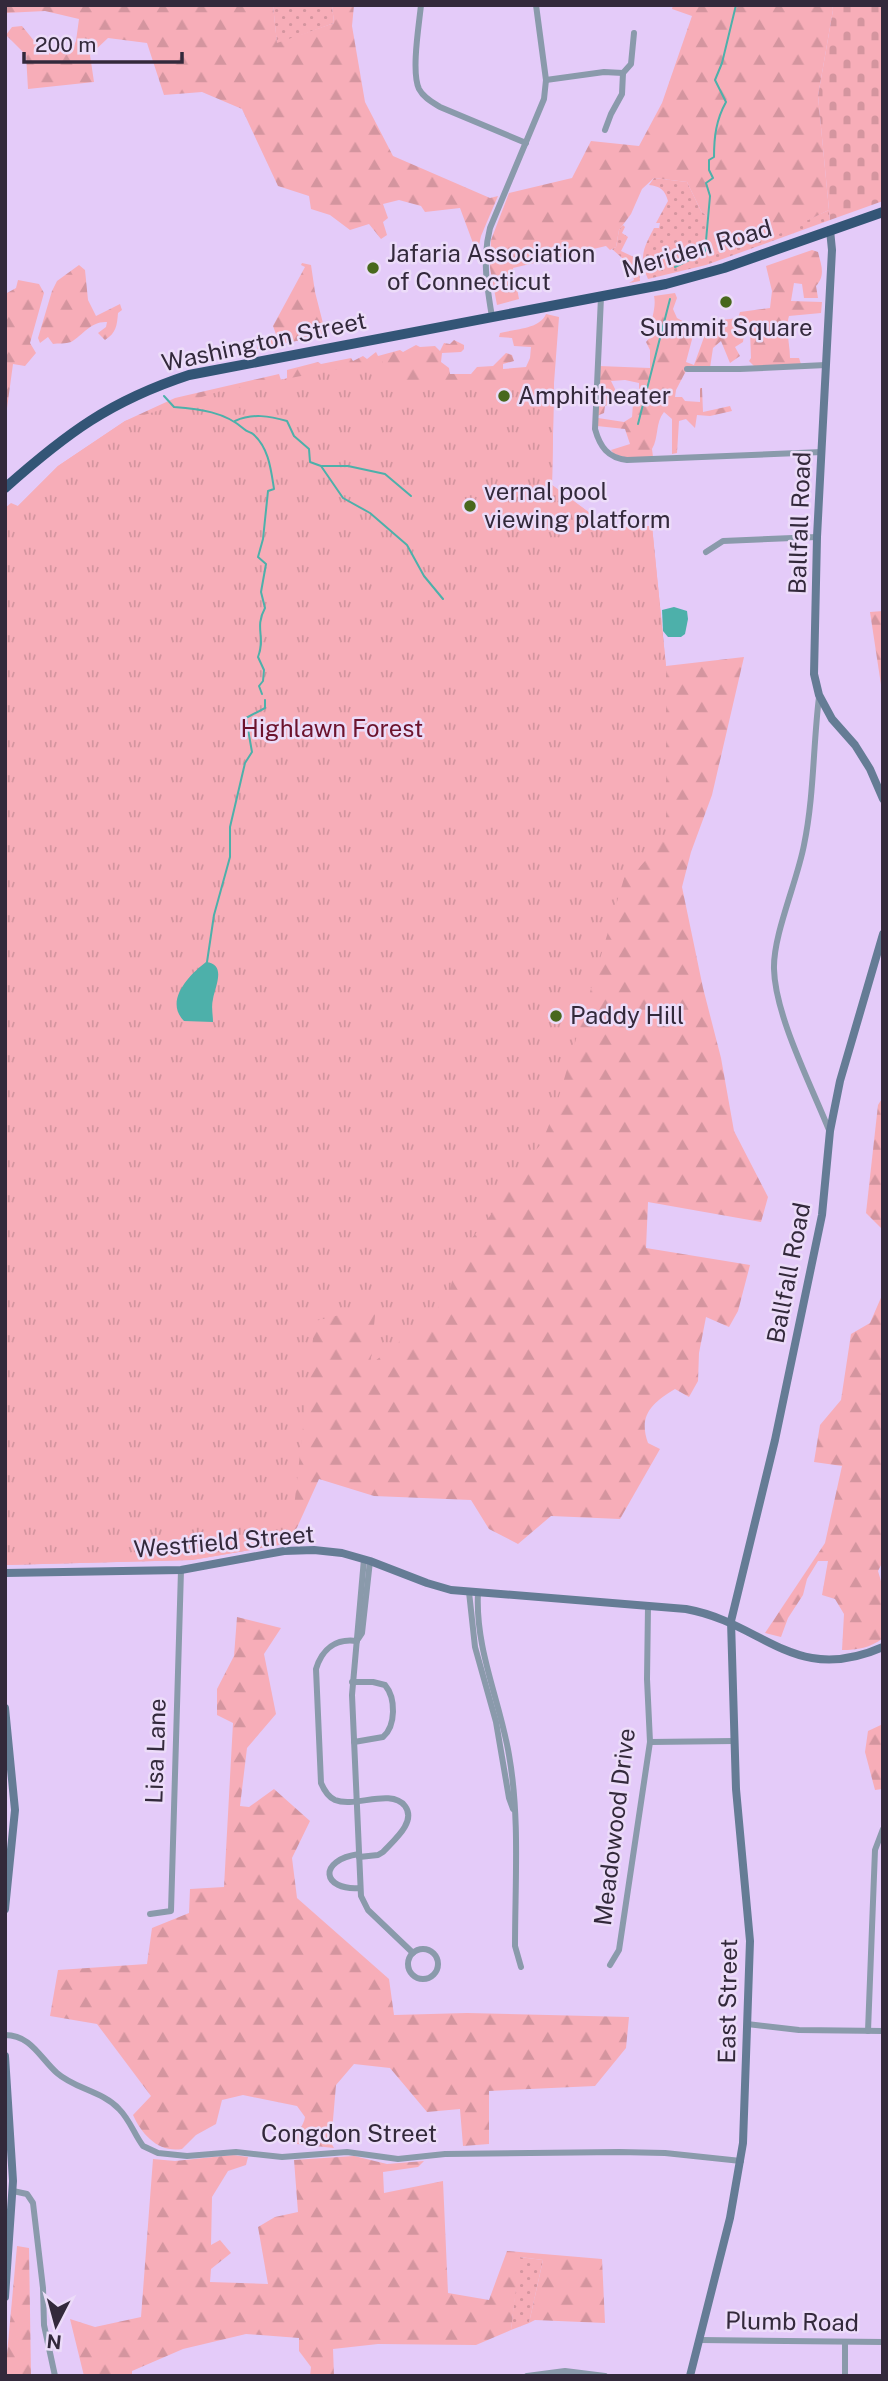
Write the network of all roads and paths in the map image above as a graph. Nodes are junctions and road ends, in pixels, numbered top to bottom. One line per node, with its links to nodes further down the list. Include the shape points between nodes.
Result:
1 (421, 5): 7 (street, via 418,87 440,107)
2 (536, 5): 5 (street)
3 (634, 33): 4 (street, via 631,64)
4 (623, 73): 5 (street); 6 (street, via 622,94)
5 (546, 80): 7 (street, via 544,99)
6 (605, 130)
7 (526, 143): 11 (street, via 486,242)
8 (883, 212): 9 (highway, Meriden Road)
9 (831, 230): 10 (highway, Meriden Road, via 705,274); 13 (main road, Ballfall Road)
10 (601, 297): 11 (highway, Meriden Road); 15 (street, via 595,429 609,455 627,460)
11 (492, 317): 12 (highway, Meriden Road)
12 (396, 335): 16 (highway, Washington Street, via 208,370 153,387 85,422)
13 (826, 365): 14 (street); 15 (main road, Ballfall Road)
14 (687, 369)
15 (822, 452): 17 (main road, Ballfall Road)
16 (5, 488)
17 (817, 537): 18 (street, via 723,541); 19 (main road, Ballfall Road, via 814,674)
18 (706, 552)
19 (819, 695): 20 (main road, Ballfall Road, via 860,753); 22 (street, via 809,819 774,967 782,1013)
20 (883, 799)
21 (883, 934): 22 (main road, Ballfall Road)
22 (830, 1131): 28 (main road, Ballfall Road, via 822,1215 772,1452)
23 (367, 1560): 24 (main road, Westfield Street, via 342,1553 284,1551); 26 (main road, Westfield Street, via 426,1583); 29 (street, via 362,1633)
24 (181, 1570): 25 (main road, Westfield Street); 41 (street, Lisa Lane, via 171,1911)
25 (5, 1573)
26 (473, 1592): 27 (main road, Westfield Street); 44 (street, via 478,1646 513,1779 515,1946)
27 (648, 1607): 28 (main road, Westfield Street, via 686,1609); 35 (street, Meadowood Drive)
28 (730, 1621): 30 (main road, Westfield Street, via 766,1643 805,1657 845,1659); 33 (main road, East Street)
29 (357, 1641): 31 (street); 36 (street, via 337,1643 323,1653 316,1680 321,1783 336,1800)
30 (883, 1647)
31 (352, 1682): 34 (street); 34 (street, via 385,1685 392,1718 383,1737)
32 (5, 1708): 40 (main road, via 15,1810)
33 (734, 1741): 35 (street); 45 (main road, East Street, via 750,1941)
34 (354, 1742): 36 (street)
35 (650, 1742): 43 (street, Meadowood Drive, via 619,1950)
36 (357, 1801): 38 (street); 38 (street, via 394,1798 403,1803 409,1819 383,1852)
37 (883, 1829): 46 (street, via 875,1850)
38 (359, 1856): 39 (street); 39 (street, via 337,1859 330,1871 331,1880 343,1888)
39 (360, 1888): 42 (street, via 368,1910)
40 (5, 1909)
41 (150, 1914)
42 (413, 1953): 42 (street, via 408,1961 413,1975 427,1979 435,1973 435,1955 427,1949)
43 (610, 1965)
44 (521, 1967)
45 (747, 2024): 46 (street); 51 (main road, East Street)
46 (868, 2031): 47 (street)
47 (883, 2031)
48 (5, 2035): 51 (street, Congdon Street, via 23,2039 63,2077 114,2103 143,2146 158,2153 236,2151 282,2157 346,2152 398,2159 445,2154 619,2152)
49 (5, 2056): 50 (main road)
50 (8, 2147): 52 (main road)
51 (741, 2161): 54 (main road, East Street)
52 (13, 2191): 53 (main road); 57 (street, via 26,2193 33,2203 45,2329)
53 (5, 2297)
54 (700, 2340): 55 (street, Plumb Road); 60 (main road, East Street)
55 (845, 2342): 56 (street, Plumb Road); 61 (street)
56 (883, 2342)
57 (55, 2376)
58 (527, 2376): 59 (street, via 565,2371)
59 (606, 2376)
60 (691, 2376)
61 (845, 2376)

